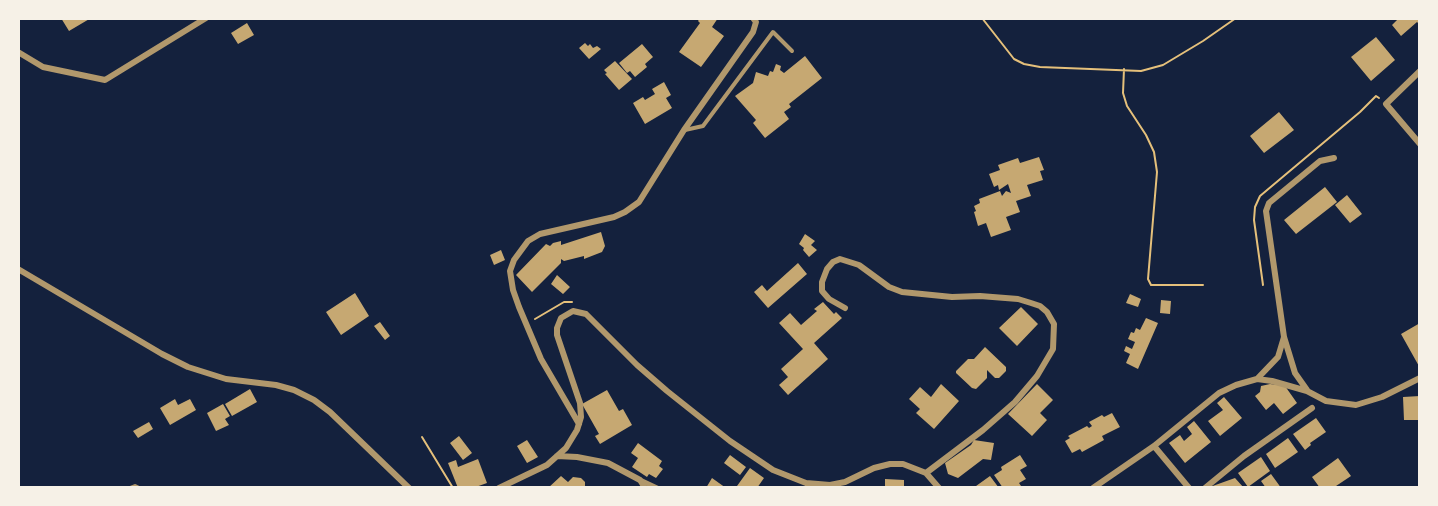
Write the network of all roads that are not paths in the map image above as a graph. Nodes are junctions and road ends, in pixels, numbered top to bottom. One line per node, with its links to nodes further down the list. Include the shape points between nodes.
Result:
1 (206, 18): 4 (street, via 105,80 43,67)
2 (756, 19): 6 (street, via 753,32)
3 (792, 51): 6 (lane, via 773,32 703,126)
4 (18, 52)
5 (1420, 71): 7 (street, via 1386,105)
6 (684, 130): 16 (street, via 639,202 614,217 540,234 520,250 510,271 513,290 541,359)
7 (1420, 144)
8 (1334, 158): 11 (street, via 1311,169 1269,203 1266,211)
9 (18, 269): 23 (street, via 188,367 226,379 276,385 314,400)
10 (845, 308): 19 (street, via 822,291 827,269 840,259 859,265 902,292 1018,299 1040,306 1054,324 1053,349 1015,402)
11 (1284, 337): 13 (street, via 1278,357); 14 (street, via 1295,373)
12 (1420, 378): 14 (street, via 1356,405 1326,401)
13 (1257, 379): 14 (street); 17 (street, via 1219,393)
14 (1307, 391)
15 (1312, 408): 30 (street)
16 (580, 421): 18 (street, via 574,437); 19 (street, via 577,391 557,335 561,318 573,310 586,314 667,391 773,470 817,485 845,482 890,464 903,464)
17 (1154, 446): 28 (street); 29 (street)
18 (556, 456): 20 (street, via 598,460); 24 (street, via 536,471)
19 (926, 473): 27 (street)
20 (640, 480): 25 (street); 26 (street)
21 (130, 488): 22 (lane)
22 (139, 488)
23 (409, 488)
24 (500, 488)
25 (645, 488)
26 (657, 488)
27 (939, 488)
28 (1093, 488)
29 (1189, 488)
30 (1205, 488)

